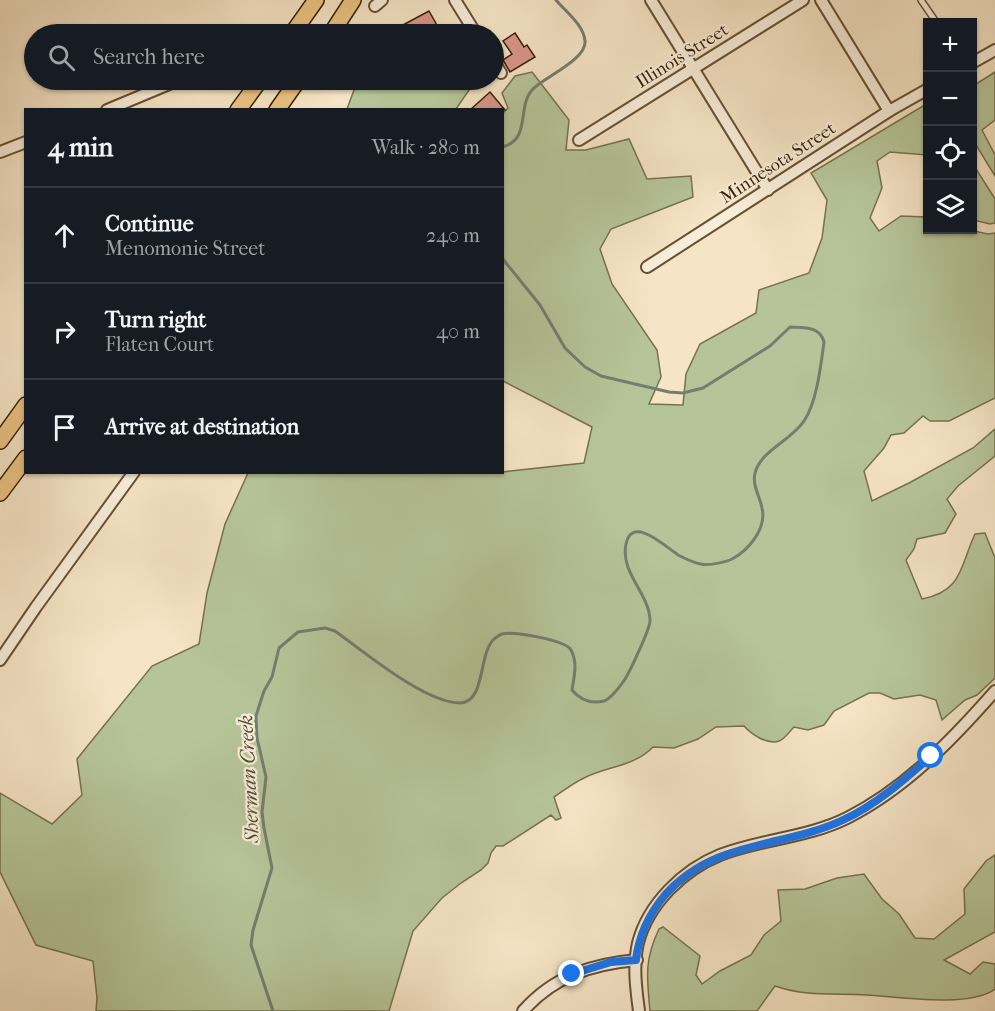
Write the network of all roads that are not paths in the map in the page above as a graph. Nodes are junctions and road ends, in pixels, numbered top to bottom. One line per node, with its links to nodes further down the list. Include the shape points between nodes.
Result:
1 (316, 0): 9 (main road)
2 (353, 0): 10 (main road)
3 (455, 0): 11 (street)
4 (651, 0): 14 (street)
5 (803, 0): 14 (street, Illinois Street)
6 (821, 0): 22 (street)
7 (921, 0): 8 (lane)
8 (933, 18)
9 (299, 24)
10 (337, 24)
11 (470, 24)
12 (995, 50): 13 (street)
13 (977, 60)
14 (693, 69): 23 (street, Illinois Street); 26 (street)
15 (155, 90): 19 (street)
16 (253, 90): 20 (main road)
17 (291, 90): 21 (main road)
18 (923, 91): 22 (street, Minnesota Street)
19 (112, 108)
20 (239, 108)
21 (278, 108)
22 (889, 111): 26 (street, Minnesota Street)
23 (579, 140)
24 (24, 143): 25 (street)
25 (0, 152)
26 (768, 190): 27 (street, Minnesota Street)
27 (647, 267)
28 (24, 408): 29 (main road)
29 (0, 441)
30 (24, 461): 32 (main road)
31 (133, 474): 33 (street)
32 (0, 493)
33 (0, 660)
34 (995, 691): 35 (street, via 931,756 866,808 814,831 721,855 689,872 648,918)
35 (636, 960): 36 (street, via 611,962 572,974 543,992); 37 (street)
36 (523, 1011)
37 (639, 1011)

